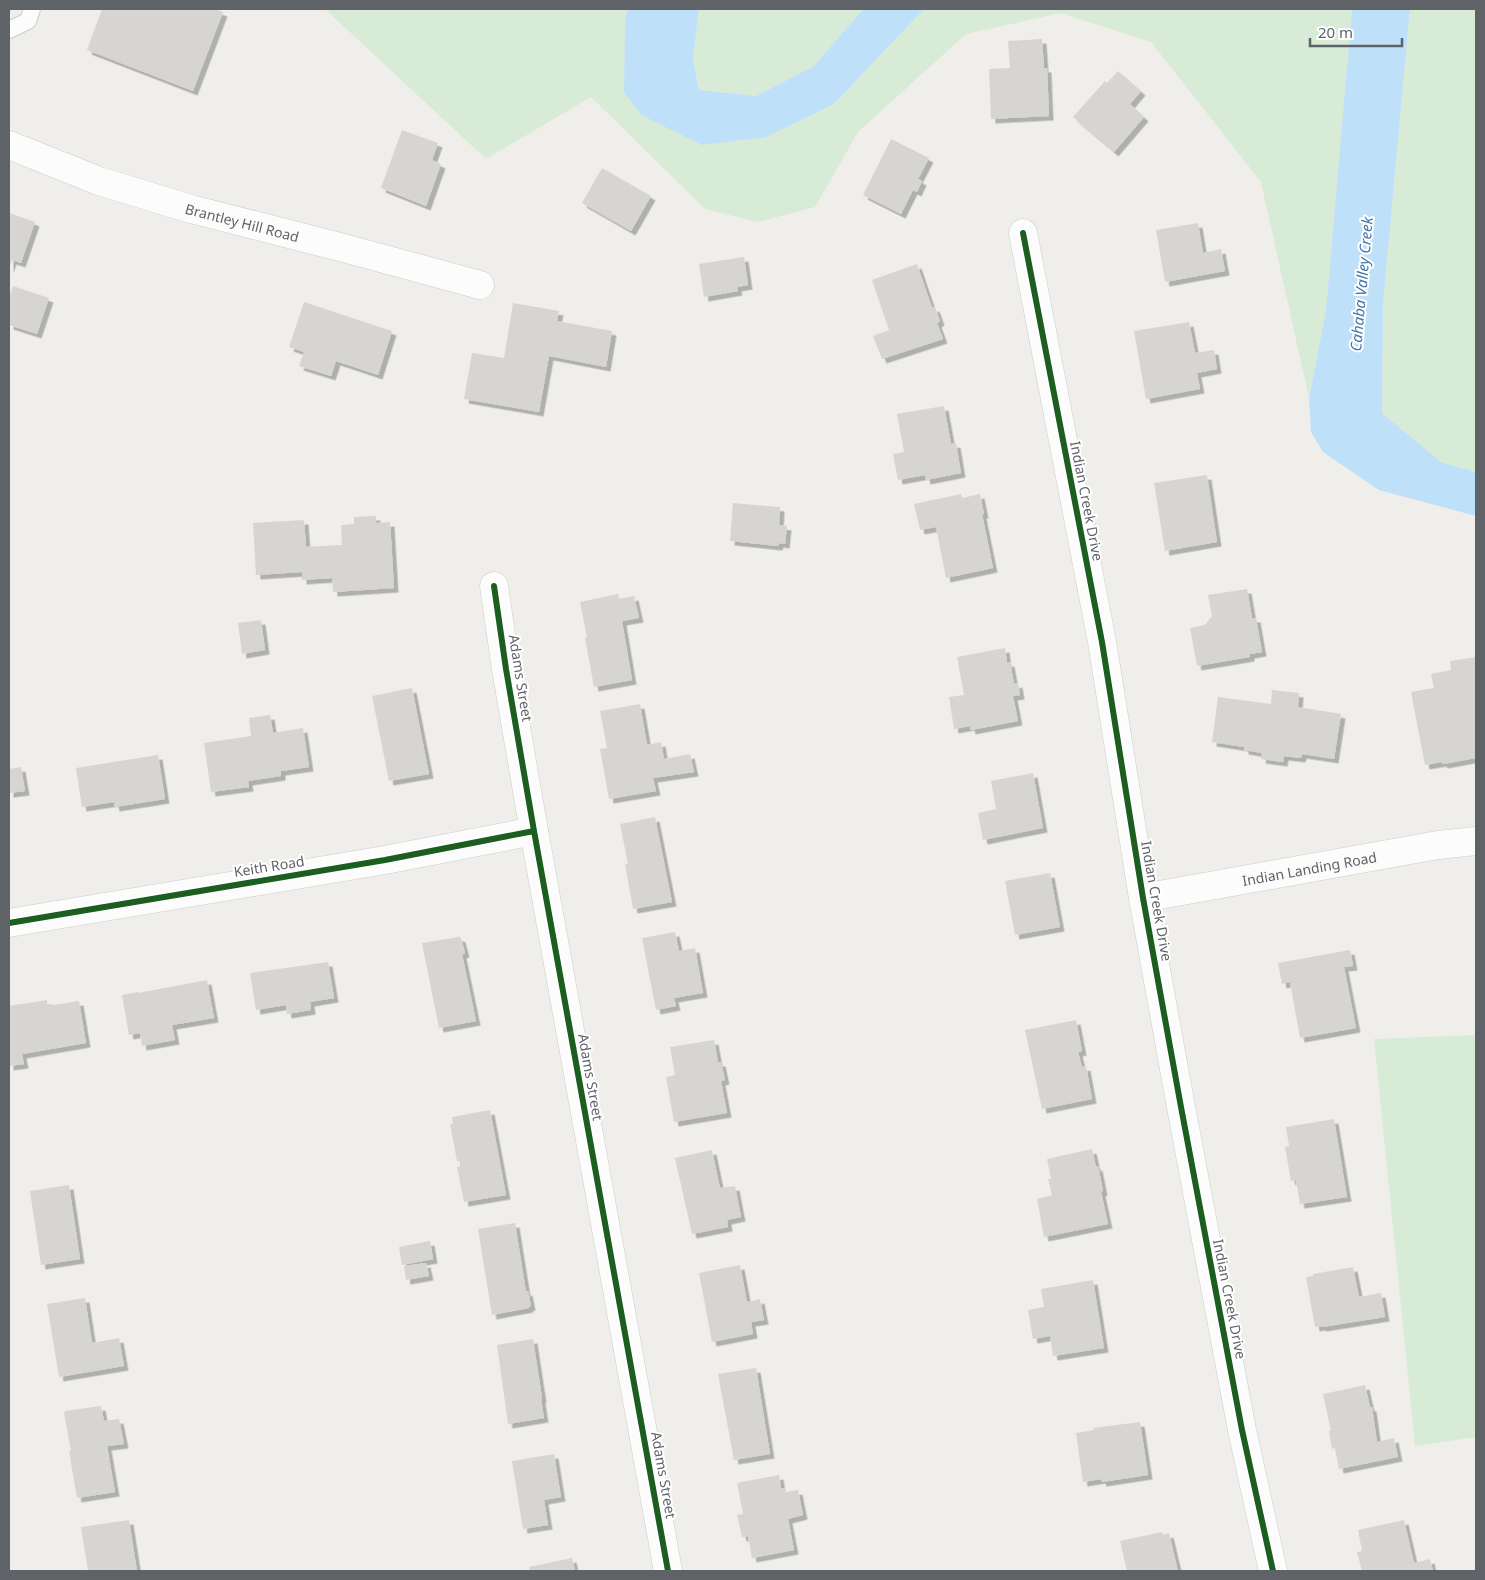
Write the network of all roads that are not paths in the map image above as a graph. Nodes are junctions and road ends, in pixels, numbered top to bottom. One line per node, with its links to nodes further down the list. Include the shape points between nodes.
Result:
1 (32, 9): 2 (lane, via 28,20)
2 (9, 30)
3 (9, 145): 5 (street, Brantley Hill Road, via 100,181 191,209)
4 (1023, 233): 9 (street, Indian Creek Drive, via 1102,642)
5 (480, 285)
6 (494, 586): 7 (street, Adams Street)
7 (534, 831): 10 (street, Keith Road, via 385,860); 11 (street, Adams Street)
8 (1476, 841): 9 (street, Indian Landing Road)
9 (1143, 898): 12 (street, Indian Creek Drive, via 1240,1421)
10 (9, 923)
11 (668, 1571)
12 (1273, 1571)

